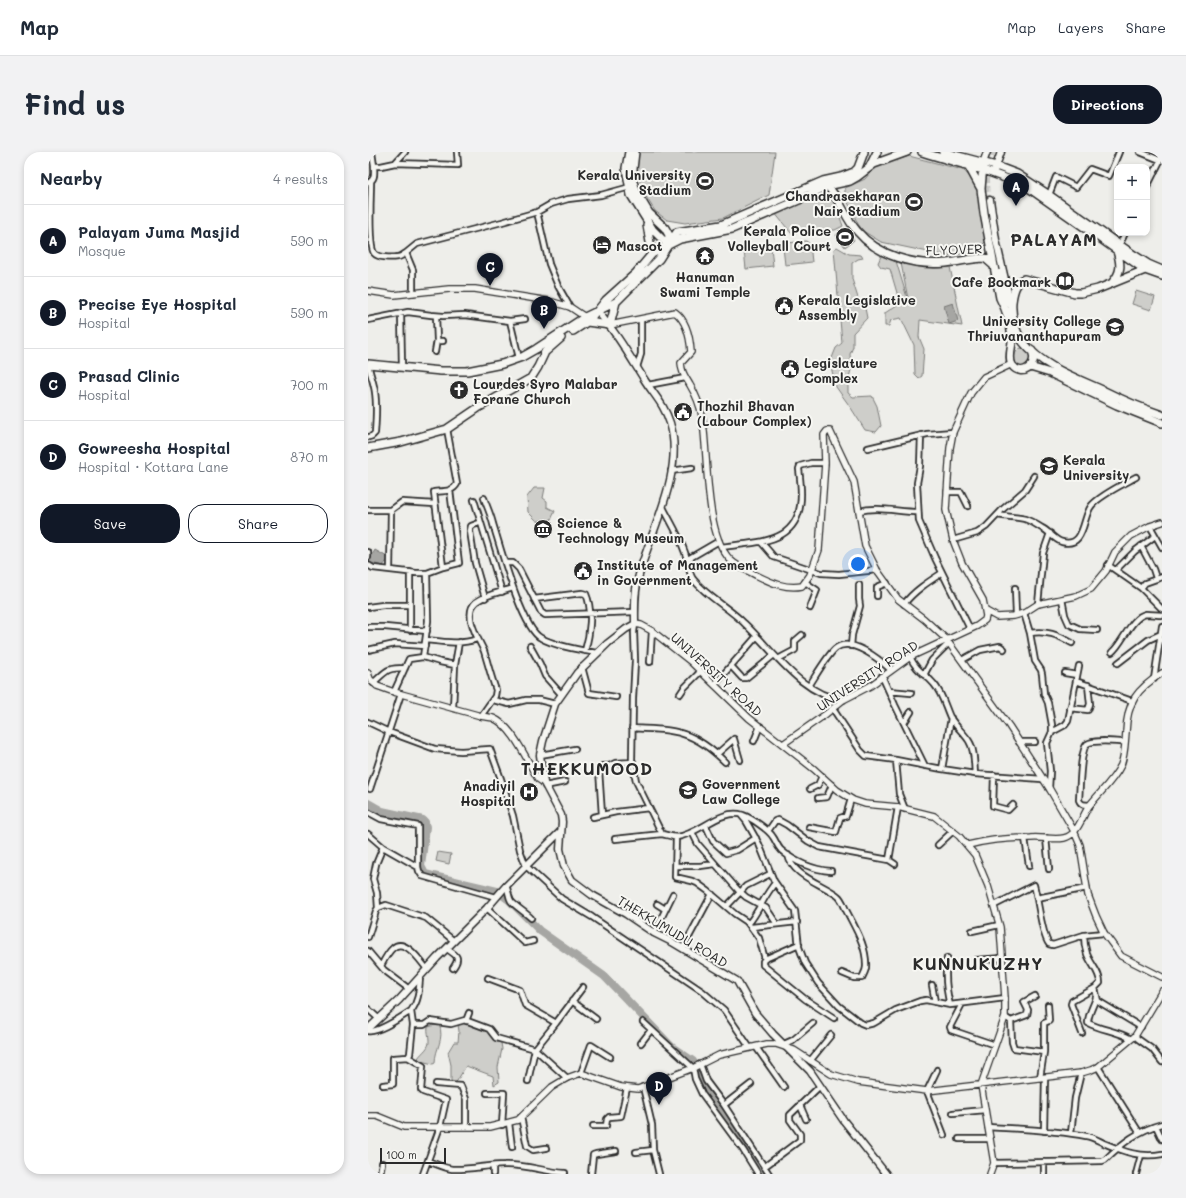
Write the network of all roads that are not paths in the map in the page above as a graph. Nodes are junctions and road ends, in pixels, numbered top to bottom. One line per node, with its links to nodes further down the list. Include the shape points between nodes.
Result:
1 (372, 152): 18 (street)
2 (405, 152): 16 (street)
3 (457, 152): 16 (street, via 458,164)
4 (629, 152): 25 (main road, via 626,168)
5 (634, 152): 31 (main road, via 633,182 637,193 649,213)
6 (864, 152): 32 (main road, via 858,168 848,175 823,181 721,225)
7 (877, 152): 20 (main road)
8 (907, 152): 20 (main road)
9 (922, 152): 17 (main road)
10 (943, 152): 19 (main road)
11 (987, 152): 19 (main road)
12 (1001, 152): 21 (main road)
13 (1119, 152): 27 (street, via 1109,176 1090,169 1076,187 1056,177)
14 (1140, 152): 15 (street)
15 (1161, 159): 22 (street)
16 (395, 163): 18 (street)
17 (968, 165): 19 (main road); 26 (main road)
18 (374, 166): 23 (street, via 375,175)
19 (982, 166): 21 (main road); 26 (main road)
20 (869, 168): 24 (main road, via 850,181)
21 (995, 169): 27 (main road, via 1017,174); 35 (main road, via 1030,189)
22 (1150, 181)
23 (370, 182): 36 (street, via 372,250 380,257 398,257)
24 (827, 186): 34 (main road, via 732,229); 38 (main road, FLYOVER, via 857,231 879,250 898,258 926,263 985,258)
25 (630, 188): 29 (street, via 568,199); 30 (main road, via 631,195)
26 (981, 190): 38 (main road)
27 (1049, 195): 35 (main road)
28 (988, 200): 47 (main road)
29 (537, 212): 36 (street, via 417,244); 46 (street, via 549,264)
30 (646, 221): 34 (main road); 37 (main road)
31 (665, 228): 32 (main road); 34 (main road, via 669,235)
32 (677, 232): 34 (main road)
33 (1124, 236): 35 (street)
34 (668, 245): 37 (main road); 45 (main road, via 645,275)
35 (1118, 248): 39 (main road); 40 (main road); 42 (main road, via 1120,270)
36 (406, 253): 44 (street, via 413,270)
37 (652, 254): 48 (main road)
38 (993, 265): 47 (main road, via 1000,298)
39 (1145, 270): 41 (main road); 42 (main road)
40 (1162, 270)
41 (1162, 276)
42 (1112, 283): 47 (main road, via 1098,289 1075,293 1024,279 1014,290)
43 (368, 291): 44 (street, via 394,296)
44 (414, 293): 46 (street, via 475,289)
45 (616, 302): 48 (main road); 56 (main road)
46 (570, 307): 55 (street)
47 (1009, 310): 59 (main road, via 1018,332); 61 (main road)
48 (597, 311): 55 (main road); 56 (main road)
49 (401, 313): 50 (street); 53 (street); 65 (street)
50 (436, 316): 54 (street, via 465,315); 57 (street)
51 (526, 319): 54 (street)
52 (641, 319): 56 (street); 66 (street, via 642,354); 68 (street, via 675,312 682,317 690,338 691,352 681,363)
53 (368, 320)
54 (510, 320): 62 (street)
55 (586, 320): 56 (main road); 62 (main road); 72 (main road, via 545,352 531,378)
56 (610, 325): 66 (main road)
57 (437, 341): 58 (street); 60 (street)
58 (443, 341)
59 (1030, 349): 61 (main road, via 1017,346); 67 (main road, via 1034,358); 70 (main road, via 1054,368)
60 (435, 352)
61 (1012, 352): 64 (main road)
62 (519, 358): 65 (main road, via 502,364 467,370 441,371)
63 (368, 364): 65 (main road); 75 (street, via 375,390 376,412 376,433)
64 (1012, 364): 67 (main road, via 1021,370); 73 (street, via 984,377 968,398)
65 (402, 367)
66 (637, 367): 69 (main road)
67 (1030, 367): 71 (main road)
68 (685, 378): 69 (street); 101 (street, via 698,401 702,418 711,508)
69 (648, 385): 80 (main road, via 662,403 670,423 674,445)
70 (1162, 415)
71 (1162, 423)
72 (447, 429): 76 (main road); 83 (street, via 458,484 455,489)
73 (953, 432): 74 (street); 84 (street)
74 (921, 435): 77 (street); 93 (street, via 917,483)
75 (369, 437)
76 (368, 448)
77 (868, 448)
78 (825, 463): 92 (street, via 824,433 830,431 854,482); 102 (street, via 800,466 801,494 796,520 786,533); 114 (street, via 821,540)
79 (692, 468): 80 (street)
80 (672, 471): 89 (main road)
81 (1034, 476): 94 (street, via 1025,490)
82 (1136, 477): 98 (street, via 1091,506 1082,533 1074,540 1062,542)
83 (450, 490): 87 (street, via 434,492); 112 (street, via 459,563)
84 (947, 492): 88 (street, via 961,492); 100 (street, via 946,510)
85 (484, 498): 109 (street)
86 (474, 500): 95 (street)
87 (436, 504): 91 (street, via 402,502); 112 (street)
88 (968, 506)
89 (663, 507): 108 (street); 140 (main road, via 638,576)
90 (368, 510): 91 (street)
91 (391, 510): 113 (street)
92 (859, 511): 93 (street, via 878,509); 115 (street, via 865,546)
93 (918, 512): 119 (street, via 921,528)
94 (998, 515): 98 (street, via 1026,520); 100 (street, via 977,533)
95 (480, 522): 128 (street); 130 (street, via 471,526 470,531 475,563)
96 (1162, 522): 97 (street)
97 (1150, 526): 99 (street); 111 (street, via 1131,536 1115,552)
98 (1050, 533): 134 (street, via 1043,553)
99 (1155, 536): 103 (street); 104 (street)
100 (953, 540): 139 (street)
101 (719, 541): 105 (street); 108 (street)
102 (761, 542): 105 (street); 114 (street, via 774,557)
103 (1142, 546): 116 (street); 121 (street)
104 (1162, 546)
105 (722, 547): 122 (street, via 734,563 774,583 794,588 802,586)
106 (368, 552): 107 (street)
107 (368, 557)
108 (688, 559): 158 (street, via 693,579)
109 (505, 563): 125 (street); 131 (street, via 512,563 519,569)
110 (368, 565): 113 (street)
111 (1108, 565): 116 (street); 132 (street, via 1091,589)
112 (443, 567): 118 (street)
113 (390, 570): 117 (street)
114 (812, 570): 115 (street, via 821,574 831,574); 122 (street)
115 (878, 570): 123 (street)
116 (1116, 570): 127 (street)
117 (410, 572): 118 (street); 135 (street)
118 (427, 573): 154 (street)
119 (942, 573): 133 (street, via 925,584); 150 (street)
120 (1162, 577): 121 (street)
121 (1156, 578): 127 (street)
122 (804, 582): 137 (street, via 817,590)
123 (887, 584): 129 (street, via 877,587); 133 (street)
124 (859, 585): 166 (street, via 860,606)
125 (514, 588): 128 (street); 169 (street, via 532,630 540,638)
126 (1015, 588): 143 (street)
127 (1140, 588): 138 (street)
128 (502, 592): 130 (street)
129 (876, 596)
130 (485, 598): 160 (street, via 476,602 472,609 473,629)
131 (534, 599): 141 (street, via 545,615); 141 (street, via 584,593 588,598)
132 (1062, 599): 134 (street); 152 (street, via 1069,624 1080,629)
133 (904, 604): 161 (street)
134 (1038, 604): 142 (street, UNIVERSITY ROAD)
135 (410, 605): 136 (street); 151 (street)
136 (368, 607)
137 (810, 608)
138 (1162, 609)
139 (986, 611): 145 (street); 146 (street)
140 (635, 612): 141 (street); 147 (main road)
141 (590, 613): 169 (street)
142 (1024, 613): 143 (street, UNIVERSITY ROAD); 155 (street)
143 (1016, 615): 145 (street, UNIVERSITY ROAD)
144 (1162, 615): 170 (street, via 1145,614 1140,617)
145 (996, 617): 146 (street, UNIVERSITY ROAD)
146 (985, 620): 150 (street, UNIVERSITY ROAD)
147 (635, 624): 153 (street, UNIVERSITY ROAD); 171 (main road); 217 (street)
148 (1162, 626): 156 (street)
149 (368, 627): 151 (street)
150 (970, 628): 161 (street, UNIVERSITY ROAD)
151 (410, 630): 154 (street)
152 (1097, 630)
153 (652, 631): 176 (street); 184 (street, UNIVERSITY ROAD)
154 (427, 632): 159 (street)
155 (1030, 633): 163 (street, via 1043,631); 219 (street, via 1035,661 1042,674)
156 (1161, 634): 177 (street, via 1148,640); 191 (street)
157 (802, 635): 173 (street, via 794,641 795,650)
158 (757, 636): 173 (street); 179 (street)
159 (426, 640): 162 (street); 164 (street)
160 (477, 640): 162 (street); 204 (street, via 483,650 496,690)
161 (947, 641): 174 (street, UNIVERSITY ROAD); 175 (street); 188 (street)
162 (459, 642): 178 (street)
163 (1072, 643)
164 (425, 646): 168 (street, via 395,644); 172 (street)
165 (530, 646): 201 (street, via 545,676)
166 (851, 646): 183 (street, via 871,654); 195 (street, via 842,645 834,649)
167 (1004, 649): 175 (street, via 1000,646 980,650)
168 (368, 650)
169 (585, 651): 171 (street)
170 (1112, 652)
171 (597, 653): 181 (main road)
172 (423, 657): 178 (street); 182 (street, via 408,659)
173 (776, 657): 179 (street, via 746,678 742,678); 195 (street)
174 (910, 657): 183 (street, UNIVERSITY ROAD); 188 (street, via 914,666)
175 (962, 660): 221 (street)
176 (650, 662)
177 (1118, 663)
178 (455, 664): 208 (street)
179 (731, 666): 194 (street)
180 (1079, 666): 189 (street)
181 (582, 667): 201 (main road); 203 (street, via 589,693)
182 (405, 668): 193 (street, via 387,669); 198 (street)
183 (891, 670): 190 (street, UNIVERSITY ROAD)
184 (701, 671): 194 (street, UNIVERSITY ROAD); 202 (street)
185 (368, 673): 193 (street)
186 (1065, 673): 189 (street)
187 (1162, 673): 191 (street)
188 (924, 675): 213 (street, via 939,690)
189 (1077, 675): 192 (street)
190 (882, 676): 197 (street); 205 (street, UNIVERSITY ROAD, via 870,686)
191 (1154, 679): 206 (street)
192 (1076, 681): 196 (street); 209 (street)
193 (371, 683): 198 (street)
194 (715, 684): 216 (street, UNIVERSITY ROAD)
195 (809, 686): 205 (street, via 825,697)
196 (1088, 686): 206 (street); 209 (street, via 1088,710)
197 (889, 691): 199 (street); 215 (street)
198 (394, 692): 200 (street)
199 (911, 693)
200 (401, 694): 208 (street); 218 (street)
201 (561, 694): 207 (main road)
202 (680, 694)
203 (616, 697)
204 (492, 700): 207 (street, via 508,704 539,700); 212 (street)
205 (843, 700): 210 (street, UNIVERSITY ROAD)
206 (1132, 701): 223 (street, via 1126,722)
207 (555, 704): 227 (main road)
208 (453, 708): 212 (street)
209 (1070, 708): 219 (street, via 1065,726)
210 (833, 709): 224 (street, UNIVERSITY ROAD); 229 (street, via 866,756)
211 (912, 712): 215 (street)
212 (481, 716): 239 (street, via 494,718 514,736 538,779)
213 (951, 718): 233 (street); 234 (street, via 970,742)
214 (368, 722): 218 (street)
215 (904, 723): 232 (street)
216 (760, 726): 220 (street); 224 (street, UNIVERSITY ROAD)
217 (632, 728): 226 (street, via 681,732 708,746); 230 (street)
218 (389, 732): 242 (street); 276 (street, via 435,749 490,749 502,779)
219 (1052, 732): 241 (street, via 1047,743)
220 (754, 741)
221 (1019, 742): 222 (street); 237 (street)
222 (1036, 742)
223 (1125, 742): 247 (street, via 1124,755 1116,773); 247 (street, via 1095,742 1086,745 1079,800 1084,805)
224 (783, 744): 236 (street, UNIVERSITY ROAD)
225 (575, 749): 227 (street)
226 (717, 754): 228 (street, via 734,739); 231 (street)
227 (540, 755): 239 (main road)
228 (740, 760)
229 (896, 760): 232 (street); 250 (street, via 899,794)
230 (632, 762): 249 (street, via 636,781); 252 (street, via 602,766 599,770)
231 (725, 762)
232 (925, 766): 233 (street)
233 (942, 769): 234 (street)
234 (975, 774): 235 (street)
235 (994, 775): 237 (street); 246 (street, via 993,806 1008,810)
236 (822, 776): 240 (street, UNIVERSITY ROAD); 243 (street, via 818,785)
237 (1042, 778): 241 (street)
238 (564, 782): 239 (street)
239 (545, 784): 258 (main road, THEKKUMUDU ROAD, via 561,815)
240 (832, 785): 244 (street, via 827,797); 245 (street, UNIVERSITY ROAD)
241 (1049, 788): 260 (street)
242 (370, 789)
243 (810, 789)
244 (818, 798)
245 (851, 799): 248 (street, via 865,804); 256 (street, via 846,816 840,818 836,832)
246 (1014, 805)
247 (1090, 805): 260 (street)
248 (898, 807): 250 (street); 273 (street)
249 (649, 808): 252 (street); 263 (street)
250 (906, 809): 257 (street, via 934,816)
251 (368, 812): 279 (street, via 381,819 418,826)
252 (602, 815): 254 (street)
253 (741, 815): 255 (street, via 729,814); 259 (street); 265 (street)
254 (593, 817)
255 (706, 826): 261 (street); 265 (street, via 713,841 726,853 737,850)
256 (809, 827)
257 (953, 830): 269 (street); 270 (street)
258 (561, 831): 276 (main road); 305 (main road, THEKKUMUDU ROAD, via 560,849 564,866 572,880)
259 (768, 831): 272 (street); 273 (street, via 778,820 819,847)
260 (1074, 831): 267 (street, via 1065,838); 286 (street, via 1080,845)
261 (692, 832): 264 (street); 274 (street, via 698,844)
262 (368, 834): 271 (street)
263 (662, 834): 264 (street); 268 (street)
264 (676, 837): 277 (street)
265 (756, 838): 282 (street)
266 (1024, 838): 267 (street); 270 (street); 278 (street)
267 (1046, 838): 280 (street)
268 (615, 839)
269 (938, 845)
270 (968, 845): 294 (street, via 985,876)
271 (383, 847): 279 (street); 283 (street)
272 (788, 855): 281 (street, via 796,861); 322 (street, via 789,863 798,871 838,896 857,930 864,947 866,968 862,978)
273 (888, 860): 275 (street)
274 (715, 864): 277 (street); 287 (street)
275 (895, 864)
276 (526, 866): 285 (main road); 363 (street, via 562,899 702,990 724,1010)
277 (676, 866): 289 (street, via 675,877 692,881)
278 (1029, 866)
279 (418, 867): 290 (street, via 420,874 425,878)
280 (1049, 869)
281 (831, 871)
282 (770, 874): 284 (street); 287 (street)
283 (370, 880): 296 (street, via 377,893)
284 (775, 883): 293 (street); 300 (street, via 795,911)
285 (506, 886): 290 (main road); 299 (street, via 512,901)
286 (1087, 888): 291 (street); 306 (street)
287 (740, 892): 293 (street); 295 (street)
288 (673, 894): 298 (street)
289 (712, 894): 295 (street); 312 (street)
290 (497, 896): 297 (main road)
291 (1038, 898): 294 (street, via 1034,885); 307 (street, via 1045,937 1049,944)
292 (657, 904): 298 (street)
293 (760, 905): 301 (street, via 771,913); 302 (street)
294 (995, 905): 303 (street)
295 (727, 906): 302 (street)
296 (378, 908): 308 (street); 309 (street, via 386,905 426,918)
297 (487, 908): 309 (main road); 310 (street, via 525,943)
298 (665, 909): 305 (street)
299 (531, 918)
300 (797, 922): 301 (street); 311 (street)
301 (777, 924): 302 (street)
302 (750, 925): 317 (street, via 758,938)
303 (999, 925): 304 (street); 316 (street)
304 (972, 931)
305 (654, 933): 312 (main road, THEKKUMUDU ROAD)
306 (1104, 933): 307 (street); 323 (street, via 1121,956)
307 (1084, 935): 328 (street, via 1088,956 1100,978 1100,983)
308 (368, 936)
309 (454, 941): 313 (main road)
310 (533, 941)
311 (799, 944): 317 (street); 335 (street, via 805,963 818,983 839,1006 861,1023 870,1024 920,1001)
312 (683, 948): 362 (main road, THEKKUMUDU ROAD, via 737,982 754,1013)
313 (447, 949): 320 (street, via 457,958); 321 (main road)
314 (368, 951): 319 (street)
315 (947, 958): 337 (street)
316 (1002, 958): 318 (street); 333 (street)
317 (765, 959): 344 (street, via 763,965 766,968)
318 (977, 960)
319 (380, 966): 321 (street, via 394,947 399,945 414,952); 329 (street)
320 (453, 968)
321 (427, 969): 324 (main road)
322 (842, 973)
323 (1162, 977)
324 (420, 978): 329 (main road); 340 (street, via 418,997)
325 (488, 978): 349 (street, via 520,990 525,1005)
326 (932, 986): 335 (street)
327 (583, 987): 334 (street)
328 (1095, 988): 332 (street); 352 (street, via 1072,1001)
329 (409, 989): 345 (main road)
330 (1162, 991): 354 (street)
331 (1035, 996): 348 (street, via 1024,1002 1028,1010 1027,1015)
332 (1096, 997): 342 (street); 354 (street, via 1102,1004)
333 (1005, 998): 336 (street); 343 (street)
334 (572, 1001): 346 (street); 349 (street)
335 (935, 1002): 337 (street)
336 (962, 1004): 337 (street); 361 (street, via 950,1027 951,1030)
337 (950, 1005)
338 (1048, 1005): 365 (street, via 1049,1021 1044,1023)
339 (368, 1009): 345 (street)
340 (411, 1011): 353 (street); 355 (street, via 394,1022 373,1031)
341 (469, 1013): 347 (street)
342 (1088, 1016): 352 (street); 359 (street, via 1088,1023)
343 (1005, 1017): 348 (street); 361 (street)
344 (834, 1018)
345 (379, 1019): 355 (main road)
346 (596, 1019)
347 (466, 1021): 353 (street, via 451,1024 430,1021 424,1025); 364 (street, via 489,1029 496,1038)
348 (1011, 1021): 365 (street, via 1014,1048)
349 (556, 1022): 364 (street)
350 (643, 1022): 356 (street)
351 (813, 1022): 362 (street)
352 (1079, 1024): 357 (street)
353 (413, 1025): 366 (street)
354 (1141, 1026): 359 (street)
355 (368, 1030)
356 (651, 1030): 360 (street); 372 (street)
357 (1082, 1033)
358 (831, 1035): 368 (street)
359 (1133, 1038): 369 (street, via 1152,1049); 371 (street)
360 (641, 1043)
361 (995, 1045): 382 (street)
362 (786, 1046): 363 (street, via 776,1044); 368 (street); 383 (main road, THEKKUMUDU ROAD, via 810,1071)
363 (753, 1047): 370 (street, via 719,1055); 385 (street)
364 (536, 1048): 377 (street); 378 (street)
365 (1044, 1052): 376 (street)
366 (408, 1057): 381 (street, via 393,1058 393,1084); 401 (street, via 423,1066 421,1090 446,1100)
367 (610, 1057): 374 (street, via 591,1045)
368 (810, 1061): 387 (street, via 831,1074 858,1082)
369 (1162, 1062)
370 (700, 1064): 372 (street); 389 (street, via 706,1081)
371 (1098, 1067): 375 (street); 405 (street)
372 (692, 1068): 384 (street); 432 (street, via 702,1094)
373 (937, 1070): 387 (street)
374 (581, 1073): 377 (street); 386 (street)
375 (1081, 1073): 376 (street); 406 (street)
376 (1043, 1077): 382 (street); 404 (street)
377 (567, 1078): 394 (street, via 552,1086)
378 (528, 1081)
379 (436, 1084): 402 (street, via 461,1086 466,1099)
380 (751, 1084): 389 (street)
381 (383, 1085)
382 (981, 1085): 387 (street); 391 (street)
383 (820, 1086): 390 (street); 434 (main road, THEKKUMUDU ROAD)
384 (643, 1087): 386 (street); 414 (street, via 652,1125)
385 (784, 1087)
386 (628, 1088): 399 (street, via 621,1116 609,1117 606,1126)
387 (927, 1091): 407 (street)
388 (487, 1093): 397 (street, via 504,1093)
389 (724, 1105): 424 (street)
390 (800, 1105): 395 (street); 424 (street, via 790,1115 790,1120 800,1134 800,1140)
391 (985, 1110): 392 (street); 403 (street)
392 (953, 1113)
393 (368, 1116): 401 (street, via 377,1116 404,1128)
394 (521, 1117): 396 (street); 412 (street, via 527,1146 533,1150)
395 (806, 1119)
396 (509, 1123): 397 (street); 411 (street)
397 (502, 1124): 402 (street)
398 (1162, 1124): 400 (street)
399 (593, 1126)
400 (1156, 1126): 405 (street); 410 (street)
401 (440, 1127): 402 (street); 419 (street)
402 (466, 1127)
403 (988, 1127): 404 (street); 409 (street)
404 (1044, 1131): 406 (street)
405 (1139, 1132): 413 (street)
406 (1071, 1133): 413 (street, via 1088,1136)
407 (944, 1135)
408 (959, 1139): 409 (street)
409 (990, 1139): 422 (street)
410 (1162, 1139)
411 (512, 1147)
412 (546, 1148)
413 (1116, 1148): 418 (street); 420 (street, via 1102,1161)
414 (653, 1150): 416 (street); 431 (street)
415 (616, 1151): 430 (street, via 593,1155)
416 (636, 1152)
417 (1162, 1154): 418 (street)
418 (1140, 1155): 437 (street)
419 (428, 1161): 423 (street, via 453,1169); 428 (street)
420 (1044, 1162): 422 (street); 436 (street)
421 (382, 1163): 427 (street)
422 (994, 1163): 435 (street)
423 (493, 1166): 425 (street, via 520,1166); 429 (street)
424 (764, 1167): 433 (street)
425 (553, 1173): 426 (street)
426 (565, 1173)
427 (380, 1174)
428 (423, 1174)
429 (493, 1174)
430 (591, 1174)
431 (659, 1174)
432 (758, 1174)
433 (769, 1174)
434 (886, 1174)
435 (990, 1174)
436 (1044, 1174)
437 (1136, 1174)

